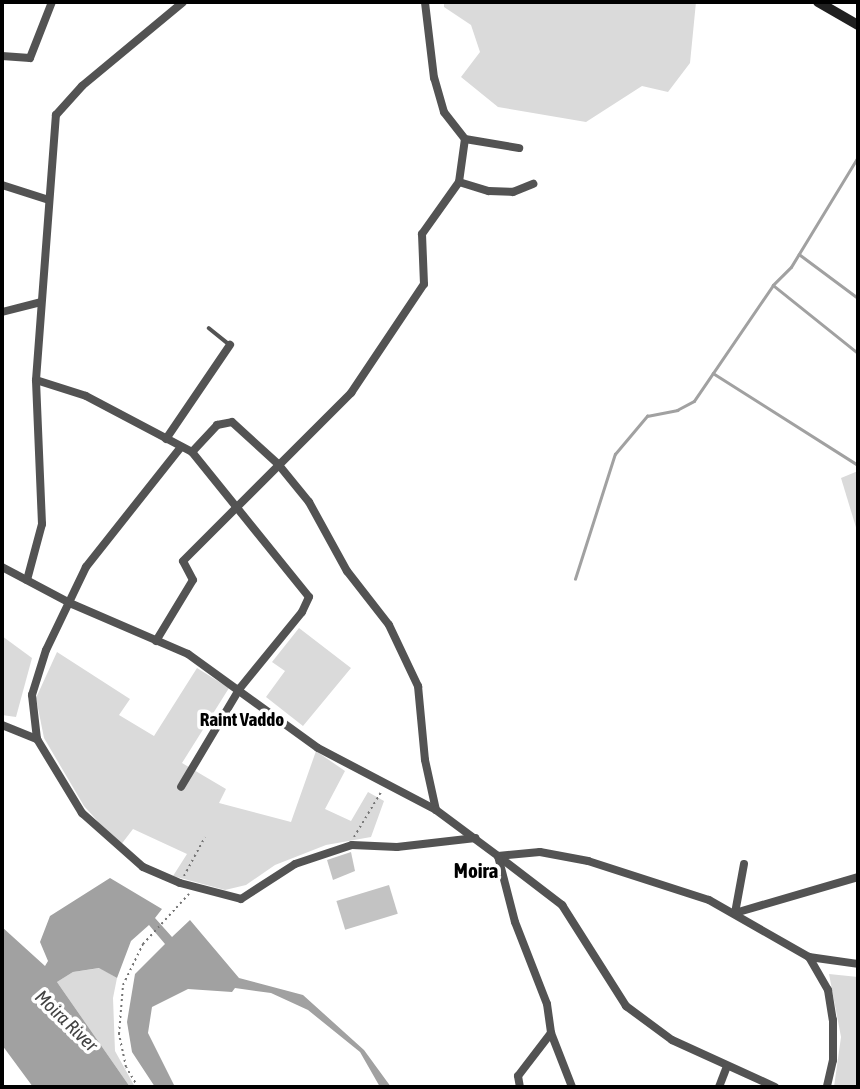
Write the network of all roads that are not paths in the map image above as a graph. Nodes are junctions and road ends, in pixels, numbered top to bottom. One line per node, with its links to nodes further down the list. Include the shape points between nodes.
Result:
1 (52, 2): 6 (street, via 30,58)
2 (183, 2): 12 (street, via 82,86 56,115)
3 (425, 2): 7 (street, via 434,78 444,112)
4 (818, 2): 5 (main road)
5 (858, 25)
6 (2, 56)
7 (466, 139): 8 (street); 9 (street)
8 (519, 148)
9 (459, 182): 10 (street, via 513,192); 21 (street, via 422,234 424,284 385,347 351,393)
10 (533, 184)
11 (2, 185): 12 (street)
12 (46, 199): 13 (street)
13 (41, 302): 14 (street); 17 (street)
14 (2, 312)
15 (209, 328): 16 (lane)
16 (229, 345): 18 (street)
17 (36, 380): 18 (street, via 86,396); 24 (street, via 42,524)
18 (166, 439): 19 (street)
19 (181, 447): 20 (street); 25 (street, via 86,567)
20 (192, 452): 21 (street, via 217,425 232,422); 22 (street)
21 (278, 464): 22 (street); 31 (street, via 309,502 347,571 389,625 418,687 425,760)
22 (237, 507): 26 (street, via 183,561 193,580); 27 (street, via 309,597)
23 (2, 567): 24 (street)
24 (27, 580): 25 (street)
25 (72, 604): 26 (street); 29 (street, via 46,650 32,695)
26 (156, 641): 27 (street, via 188,654)
27 (240, 688): 30 (street); 31 (street, via 317,748)
28 (2, 725): 29 (street)
29 (37, 739): 32 (street, via 82,813 143,867 194,888 241,899 296,864 352,845 397,847)
30 (181, 787)
31 (436, 810): 32 (street)
32 (476, 838): 33 (street)
33 (498, 856): 36 (street, via 540,852 588,861 709,900); 39 (street, via 515,922 547,1004); 40 (street, via 562,905 626,1006 672,1040)
34 (744, 864): 36 (street)
35 (858, 877): 36 (street)
36 (735, 914): 37 (street)
37 (809, 957): 38 (street); 45 (street, via 828,990 834,1020)
38 (858, 964)
39 (551, 1032): 41 (street, via 518,1076); 42 (street)
40 (727, 1066): 43 (street); 44 (street)
41 (520, 1087)
42 (572, 1087)
43 (719, 1087)
44 (775, 1087)
45 (827, 1087)

